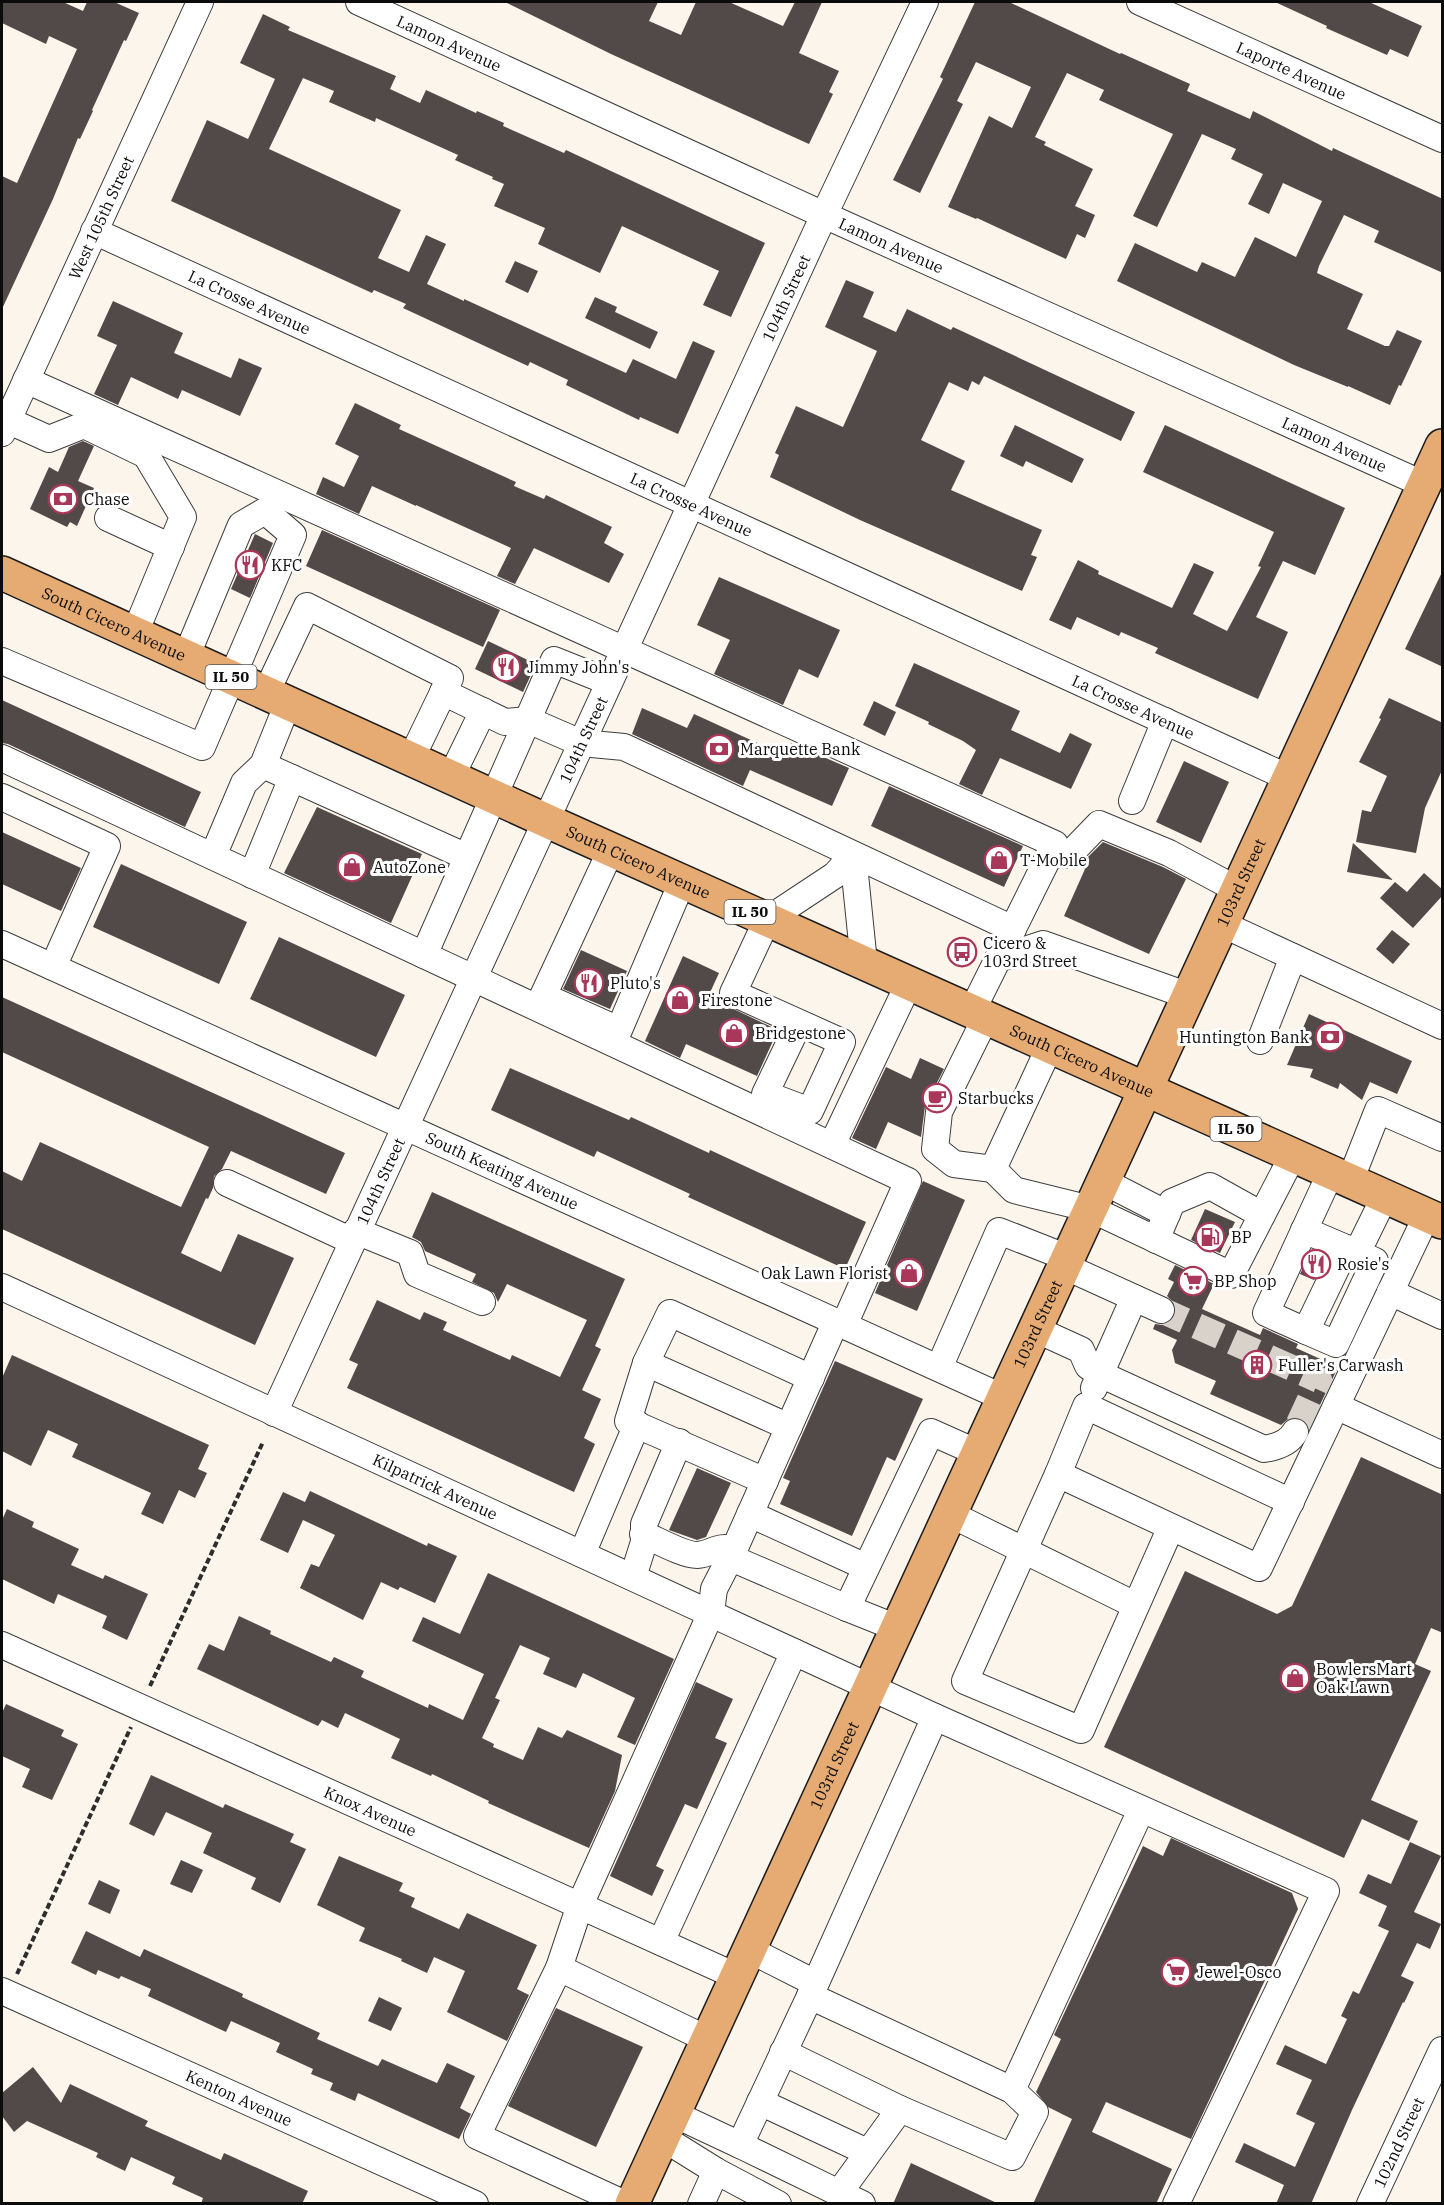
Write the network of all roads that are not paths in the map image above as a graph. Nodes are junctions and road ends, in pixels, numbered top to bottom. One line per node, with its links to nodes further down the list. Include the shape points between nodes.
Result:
1 (200, 2): 7 (street, West 105th Street)
2 (359, 2): 6 (street, Lamon Avenue)
3 (925, 2): 6 (street, 104th Street)
4 (1140, 2): 5 (street, Laporte Avenue)
5 (1443, 139)
6 (824, 215): 11 (street, Lamon Avenue); 12 (street, 104th Street)
7 (94, 231): 8 (street, West 105th Street); 12 (street, La Crosse Avenue)
8 (15, 389): 9 (street, West 105th Street); 17 (street)
9 (4, 427): 14 (street, via 49,439 84,425 146,455 183,517)
10 (1443, 446): 11 (main road, 103rd Street)
11 (1425, 484): 33 (main road, 103rd Street)
12 (691, 504): 17 (street, 104th Street); 26 (street, La Crosse Avenue)
13 (108, 518): 14 (street)
14 (171, 547): 16 (street)
15 (2, 573): 16 (main road, South Cicero Avenue / IL 50)
16 (135, 633): 18 (main road, South Cicero Avenue / IL 50)
17 (624, 650): 21 (street, 104th Street); 40 (street, via 1055,844)
18 (186, 657): 20 (main road, South Cicero Avenue / IL 50); 20 (street, via 241,525 265,511 293,535)
19 (2, 661): 20 (street, via 202,747)
20 (231, 677): 23 (main road, South Cicero Avenue / IL 50)
21 (609, 682): 25 (street, via 555,660); 27 (street, 104th Street)
22 (443, 692): 23 (street, via 450,678 307,606); 24 (street); 29 (street)
23 (277, 698): 29 (main road, South Cicero Avenue / IL 50); 30 (street)
24 (483, 711): 25 (street, via 505,722); 31 (street)
25 (528, 720): 27 (street); 35 (street)
26 (1165, 721): 33 (street, La Crosse Avenue); 36 (street)
27 (581, 743): 37 (street, 104th Street); 39 (street, via 624,747)
28 (2, 758): 41 (street)
29 (411, 759): 31 (main road, South Cicero Avenue / IL 50)
30 (263, 765): 32 (street); 41 (street, via 244,783)
31 (451, 777): 35 (main road, South Cicero Avenue / IL 50)
32 (292, 778): 42 (street); 43 (street)
33 (1289, 778): 45 (main road, 103rd Street)
34 (2, 797): 54 (street, via 106,846)
35 (495, 797): 37 (main road, South Cicero Avenue / IL 50); 42 (street)
36 (1132, 801)
37 (545, 820): 38 (main road, South Cicero Avenue / IL 50); 55 (street, 104th Street)
38 (611, 850): 44 (main road, South Cicero Avenue / IL 50); 44 (street, via 543,996 619,1030)
39 (853, 855): 46 (street, via 835,875); 48 (street); 53 (street)
40 (1049, 855): 45 (street, via 1069,855 1099,824 1169,853); 48 (street)
41 (213, 856): 43 (street)
42 (467, 857): 50 (street)
43 (252, 875): 50 (street)
44 (682, 882): 46 (main road, South Cicero Avenue / IL 50)
45 (1238, 890): 47 (main road, 103rd Street)
46 (767, 920): 53 (main road, South Cicero Avenue / IL 50); 59 (street, via 733,993)
47 (1222, 924): 51 (street); 57 (main road, 103rd Street)
48 (1013, 929): 52 (street)
49 (2, 944): 54 (street, South Keating Avenue)
50 (424, 955): 55 (street)
51 (1293, 957): 60 (street); 61 (street)
52 (998, 959): 57 (street, via 1043,944); 58 (street)
53 (864, 963): 56 (main road, South Cicero Avenue / IL 50)
54 (53, 967): 65 (street, South Keating Avenue)
55 (473, 978): 64 (street); 65 (street, 104th Street)
56 (909, 983): 58 (main road, South Cicero Avenue / IL 50); 67 (street)
57 (1188, 996): 63 (main road, 103rd Street)
58 (979, 1014): 62 (main road, South Cicero Avenue / IL 50); 69 (street, via 939,1112 935,1149 954,1164)
59 (799, 1023): 64 (street); 64 (street, via 842,1042 810,1111)
60 (1443, 1026)
61 (1260, 1041)
62 (1050, 1046): 63 (main road, South Cicero Avenue / IL 50); 69 (street)
63 (1146, 1089): 68 (main road, South Cicero Avenue / IL 50); 72 (main road, 103rd Street)
64 (761, 1102): 67 (street)
65 (405, 1125): 78 (street, 104th Street); 88 (street, South Keating Avenue)
66 (1443, 1138): 70 (street, via 1378,1110)
67 (832, 1145): 88 (street, via 909,1181)
68 (1293, 1155): 70 (main road, South Cicero Avenue / IL 50); 75 (street)
69 (993, 1169): 72 (street, via 1014,1190)
70 (1340, 1176): 73 (main road, South Cicero Avenue / IL 50); 77 (street)
71 (226, 1183): 78 (street)
72 (1097, 1195): 74 (street); 79 (street); 81 (main road, 103rd Street)
73 (1384, 1196): 76 (main road, South Cicero Avenue / IL 50); 80 (street)
74 (1167, 1214): 75 (street, via 1172,1202 1210,1186); 79 (street)
75 (1262, 1215): 79 (street, via 1231,1275)
76 (1435, 1219): 83 (street)
77 (1304, 1230): 80 (street); 80 (street, via 1266,1313 1306,1331)
78 (354, 1236): 85 (street, via 410,1253 417,1274); 97 (street, 104th Street)
79 (1156, 1240)
80 (1352, 1250)
81 (1066, 1262): 84 (street); 89 (main road, 103rd Street); 91 (street, via 999,1231)
82 (2, 1287): 97 (street, Kilpatrick Avenue)
83 (1390, 1292): 87 (street); 96 (street)
84 (1134, 1298): 86 (street); 92 (street)
85 (482, 1302)
86 (1161, 1310)
87 (1443, 1316)
88 (840, 1323): 91 (street, South Keating Avenue); 93 (street)
89 (1035, 1329): 92 (street, via 1081,1350 1088,1366); 94 (main road, 103rd Street)
90 (646, 1363): 93 (street, via 670,1313); 98 (street, via 628,1421); 99 (street)
91 (939, 1368): 94 (street, South Keating Avenue)
92 (1100, 1374): 95 (street); 100 (street, via 1264,1449 1276,1447)
93 (811, 1378): 99 (street)
94 (1004, 1398): 102 (main road, 103rd Street)
95 (1086, 1406): 104 (street); 106 (street)
96 (1336, 1406): 103 (street); 106 (street)
97 (274, 1413): 112 (street, Kilpatrick Avenue)
98 (637, 1424): 101 (street); 112 (street)
99 (789, 1427): 105 (street)
100 (1295, 1432)
101 (679, 1442): 105 (street); 110 (street, via 644,1524)
102 (978, 1454): 108 (main road, 103rd Street); 114 (street, via 931,1431)
103 (1443, 1455)
104 (1058, 1474): 109 (street); 111 (street)
105 (765, 1481): 107 (street)
106 (1291, 1502): 109 (street, via 1259,1568)
107 (750, 1514): 113 (street); 114 (street)
108 (950, 1514): 111 (street); 119 (main road, 103rd Street)
109 (1171, 1527): 116 (street)
110 (644, 1534): 113 (street, via 688,1553 697,1555 726,1547); 115 (street)
111 (1023, 1551): 116 (street); 116 (street, via 965,1681 1081,1730)
112 (582, 1554): 115 (street, Kilpatrick Avenue)
113 (731, 1554): 117 (street); 118 (street, via 714,1589)
114 (866, 1568): 117 (street)
115 (633, 1577): 118 (street, Kilpatrick Avenue)
116 (1135, 1605)
117 (847, 1608): 119 (street)
118 (711, 1613): 121 (street, Kilpatrick Avenue); 125 (street)
119 (897, 1628): 122 (main road, 103rd Street)
120 (2, 1645): 125 (street, Knox Avenue)
121 (794, 1652): 122 (street, Kilpatrick Avenue); 126 (street)
122 (870, 1687): 123 (street, Kilpatrick Avenue); 127 (main road, 103rd Street)
123 (935, 1717): 124 (street, Kilpatrick Avenue); 130 (street)
124 (1141, 1810): 134 (street); 148 (street, Kilpatrick Avenue, via 1326,1891)
125 (580, 1905): 126 (street, Knox Avenue); 128 (street)
126 (661, 1942): 127 (street, Knox Avenue)
127 (744, 1963): 130 (street, Knox Avenue); 131 (main road, 103rd Street)
128 (559, 1968): 131 (street); 143 (street, via 477,2136)
129 (8, 1986): 142 (street, Kenton Avenue)
130 (812, 1990): 133 (street); 134 (street, Knox Avenue)
131 (709, 2040): 137 (main road, 103rd Street)
132 (1443, 2050): 149 (street, 102nd Street)
133 (783, 2052): 135 (street); 136 (street)
134 (1012, 2090): 136 (street, Knox Avenue, via 1035,2112 1012,2157)
135 (760, 2102): 138 (street); 139 (street)
136 (900, 2109): 139 (street)
137 (668, 2126): 138 (street); 140 (street); 144 (main road, 103rd Street)
138 (740, 2145): 141 (street)
139 (867, 2152): 141 (street)
140 (716, 2171): 145 (street); 146 (street)
141 (839, 2193): 147 (street)
142 (475, 2204)
143 (625, 2204)
144 (632, 2204)
145 (700, 2204)
146 (778, 2204)
147 (862, 2204)
148 (1176, 2204)
149 (1370, 2204)

